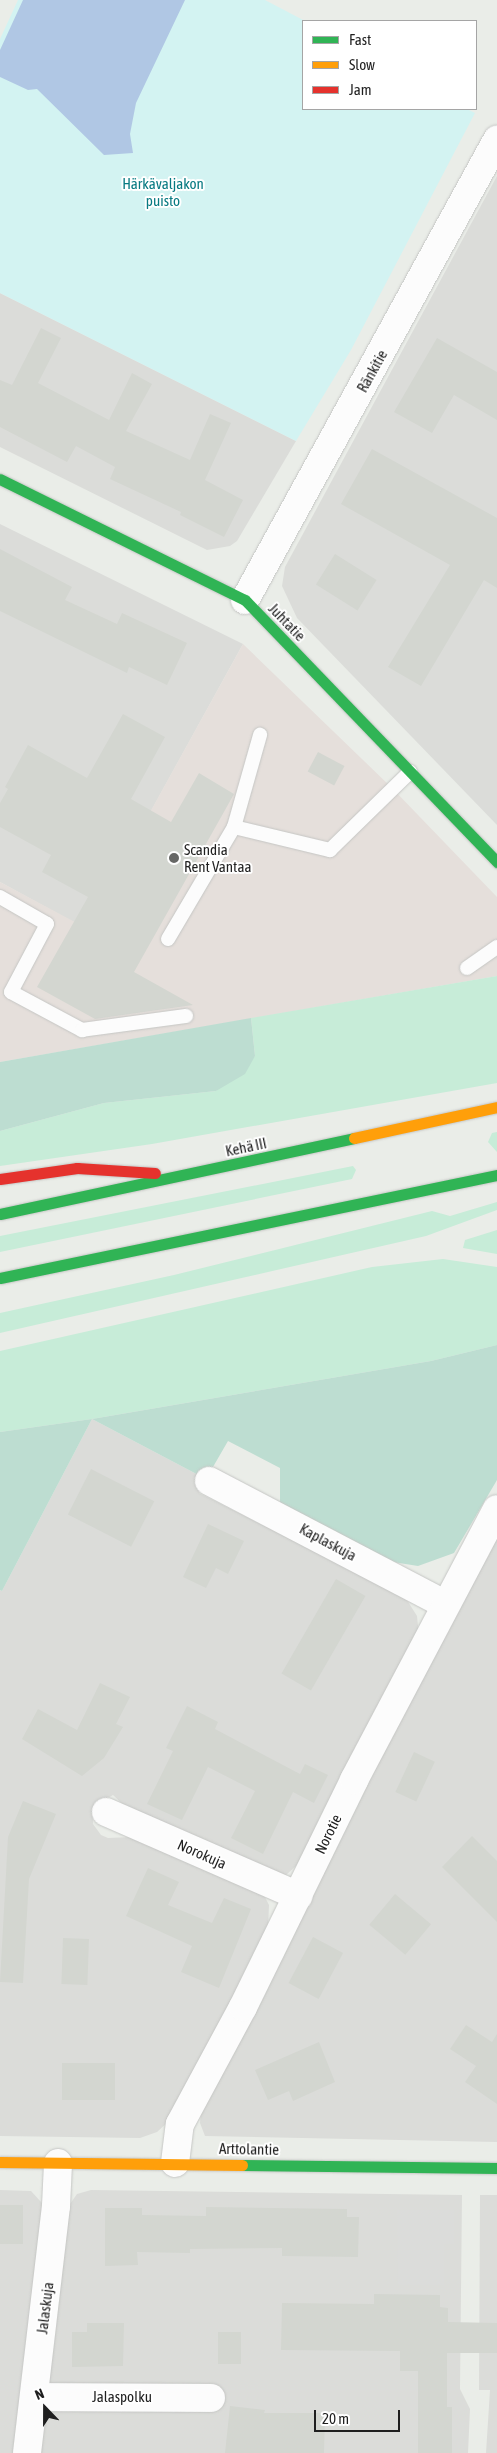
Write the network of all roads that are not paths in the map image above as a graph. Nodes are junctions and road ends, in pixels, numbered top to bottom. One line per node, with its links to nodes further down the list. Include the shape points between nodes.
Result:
1 (497, 140): 3 (street, Ränkitie)
2 (0, 479): 3 (main road, Juhtatie)
3 (245, 600): 5 (main road, Juhtatie)
4 (260, 735): 6 (lane)
5 (410, 772): 6 (lane, via 330,850); 7 (main road, Juhtatie)
6 (234, 827): 9 (lane)
7 (497, 862)
8 (0, 897): 12 (lane, via 47,924 11,992 82,1030)
9 (168, 939)
10 (497, 947): 11 (lane)
11 (467, 968)
12 (186, 1016)
13 (497, 1107): 14 (main road, Kehä III)
14 (191, 1175): 16 (main road, via 77,1168); 17 (main road, Kehä III)
15 (497, 1175): 18 (main road)
16 (0, 1179)
17 (0, 1214)
18 (0, 1278)
19 (209, 1481): 21 (street, Kaplaskuja)
20 (497, 1509): 21 (street, Norotie)
21 (446, 1605): 23 (street, Norotie)
22 (106, 1812): 23 (street, Norokuja)
23 (298, 1896): 26 (street, Norotie, via 180,2124)
24 (0, 2162): 25 (main road, Arttolantie)
25 (58, 2163): 26 (main road, Arttolantie); 28 (street, Jalaskuja)
26 (175, 2163): 27 (main road, Arttolantie)
27 (497, 2168)
28 (34, 2397): 29 (street, Jalaspolku); 30 (street, Jalaskuja)
29 (211, 2398)
30 (27, 2453)

